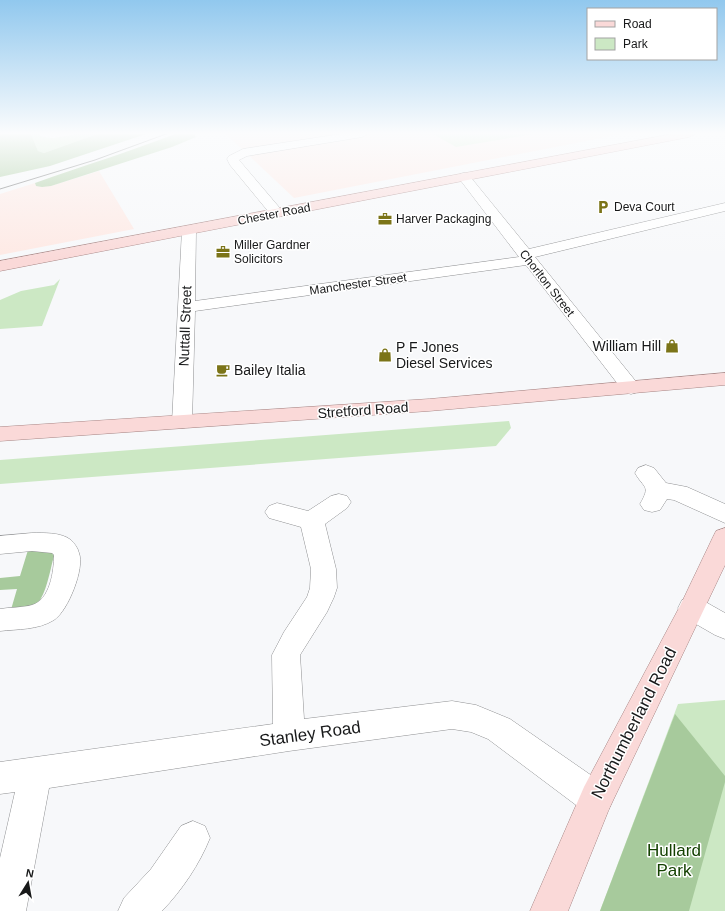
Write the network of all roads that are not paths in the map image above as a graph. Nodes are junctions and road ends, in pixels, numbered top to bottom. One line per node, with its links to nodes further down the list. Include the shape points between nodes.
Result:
1 (247, 177): 4 (street)
2 (464, 177): 4 (main road, Chester Road); 6 (street, Chorlton Street)
3 (725, 206): 6 (street, Manchester Street)
4 (278, 213): 5 (main road, Chester Road)
5 (189, 230): 7 (main road, Chester Road); 8 (street, Nuttall Street)
6 (527, 258): 8 (street, Manchester Street); 10 (street, Chorlton Street)
7 (0, 266)
8 (186, 307): 11 (street, Nuttall Street)
9 (725, 379): 10 (main road, Stretford Road)
10 (631, 388): 11 (main road, Stretford Road)
11 (182, 422): 12 (main road, Stretford Road)
12 (0, 434)
13 (652, 489): 16 (street, via 679,493)
14 (339, 502): 17 (street)
15 (277, 512): 17 (street)
16 (725, 514)
17 (312, 521): 23 (street, via 324,572 323,584 321,596 290,643 286,655)
18 (725, 537): 20 (main road, Northumberland Road)
19 (0, 545): 21 (street, via 48,543 61,546 67,554 60,594 55,603 41,613 29,617)
20 (692, 608): 22 (street); 26 (main road, Northumberland Road)
21 (0, 620)
22 (725, 627)
23 (289, 736): 24 (street, Stanley Road); 26 (street, Stanley Road, via 435,716 468,716 499,729)
24 (35, 774): 25 (street, Stanley Road); 28 (street)
25 (0, 778)
26 (596, 799): 30 (main road, Northumberland Road)
27 (193, 838): 29 (street, via 164,882)
28 (8, 911)
29 (136, 911)
30 (548, 911)

